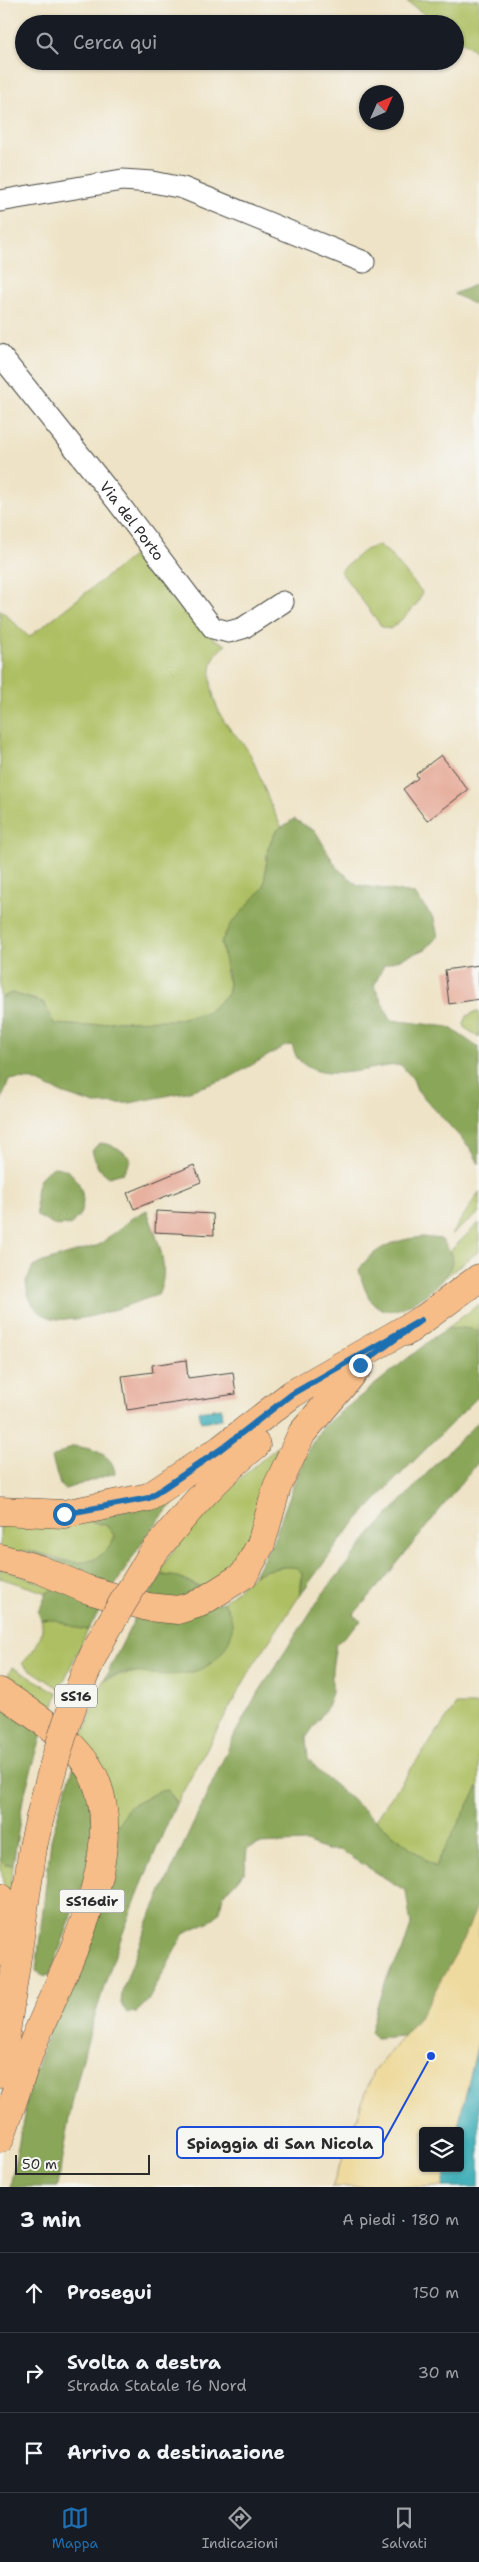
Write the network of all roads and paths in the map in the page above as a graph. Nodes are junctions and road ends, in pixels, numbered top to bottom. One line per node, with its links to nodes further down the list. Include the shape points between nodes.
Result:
1 (0, 201): 2 (street, via 122,180 153,182 183,188)
2 (364, 262)
3 (0, 355): 4 (street, Via del Porto, via 213,628 229,632 243,628)
4 (283, 602)
5 (479, 1278): 6 (main road, SS16)
6 (421, 1320): 7 (main road, SS16); 8 (main road, via 292,1394 221,1449 149,1498 64,1514)
7 (360, 1365): 9 (main road, via 302,1433 277,1487 261,1544 244,1575 200,1603 178,1610 148,1607); 12 (main road, SS16, bridge, via 228,1467 186,1511 150,1557 94,1654 75,1697 50,1772 33,1847)
8 (0, 1511)
9 (0, 1558)
10 (0, 1692): 14 (main road, SS16dir, via 40,1718 81,1758 97,1784 105,1822 101,1864 92,1903 31,2049)
11 (0, 1896): 12 (main road)
12 (10, 1997): 13 (main road, SS16)
13 (0, 2074)
14 (0, 2139)

